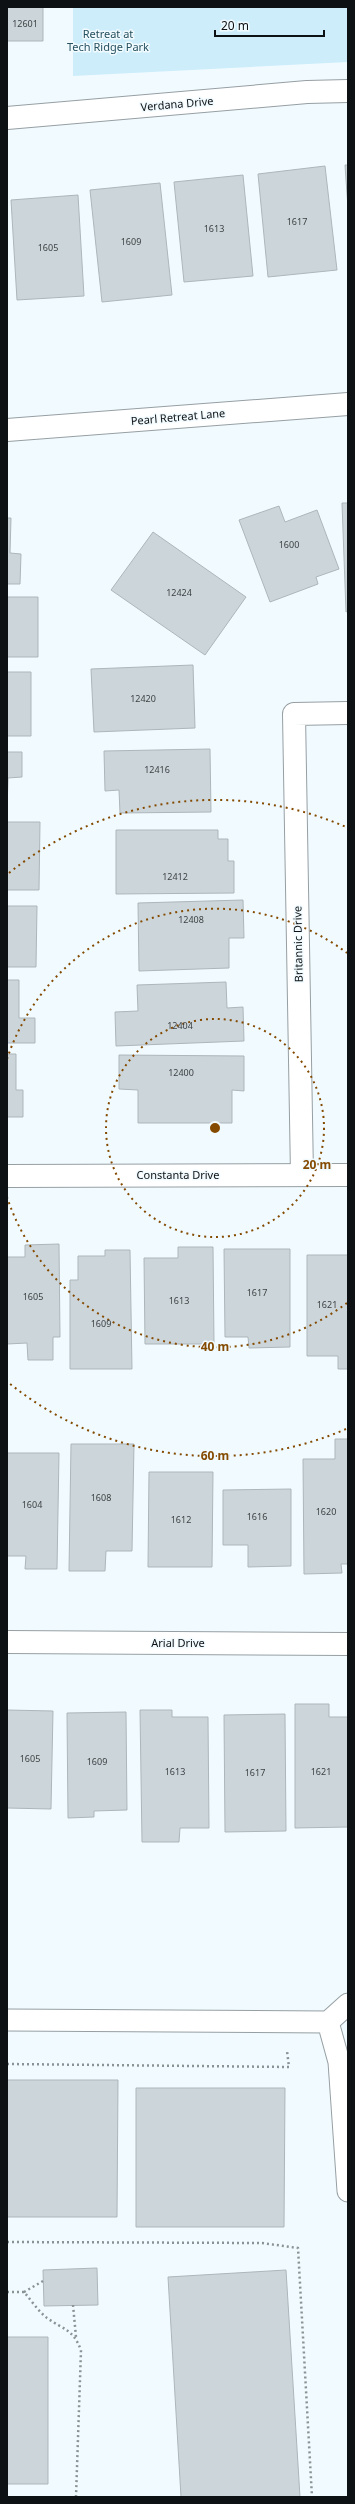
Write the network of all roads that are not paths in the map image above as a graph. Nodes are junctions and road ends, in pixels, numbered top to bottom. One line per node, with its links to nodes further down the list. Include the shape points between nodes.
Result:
1 (348, 91): 2 (street, Verdana Drive, via 307,92)
2 (7, 118)
3 (348, 404): 4 (street, Pearl Retreat Lane)
4 (7, 430)
5 (348, 713): 6 (street, Britannic Drive, via 294,714)
6 (302, 1175): 7 (street, Constanta Drive); 8 (street, Constanta Drive)
7 (348, 1175)
8 (7, 1176)
9 (7, 1642): 10 (street, Arial Drive)
10 (348, 1644)
11 (348, 2004): 13 (lane)
12 (7, 2020): 13 (lane)
13 (328, 2022): 14 (lane, via 339,2062)
14 (348, 2191)

